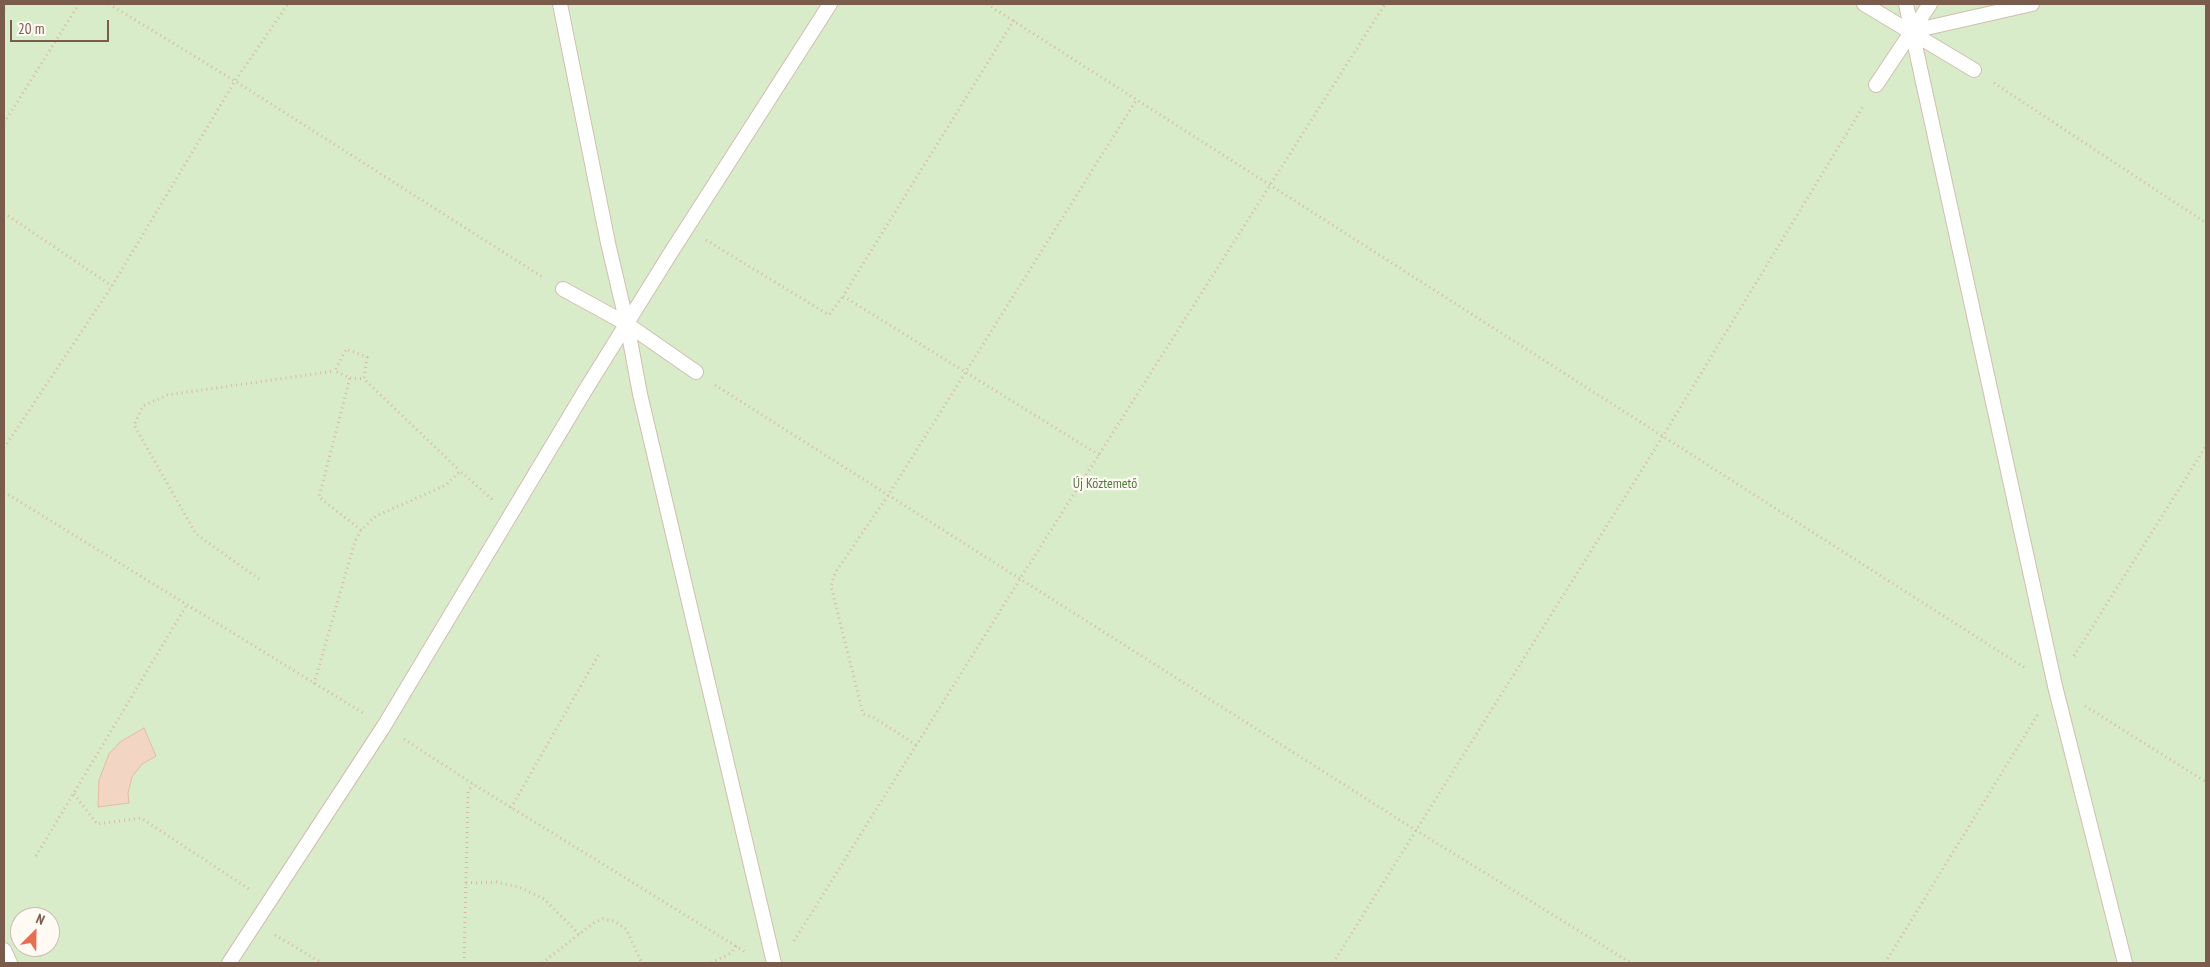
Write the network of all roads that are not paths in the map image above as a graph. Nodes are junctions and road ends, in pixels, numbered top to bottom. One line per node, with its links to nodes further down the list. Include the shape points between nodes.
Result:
1 (560, 4): 11 (lane)
2 (830, 4): 11 (lane)
3 (1864, 4): 7 (lane)
4 (1906, 4): 7 (lane)
5 (1930, 4): 7 (lane)
6 (2032, 4): 7 (lane)
7 (1912, 31): 8 (lane); 9 (lane); 17 (lane, via 2055,686)
8 (1974, 70)
9 (1876, 85)
10 (562, 289): 11 (lane)
11 (627, 324): 12 (lane); 15 (lane, via 384,726); 16 (lane, via 640,394)
12 (696, 372)
13 (4, 950): 14 (lane)
14 (10, 963)
15 (230, 963)
16 (774, 963)
17 (2125, 963)

